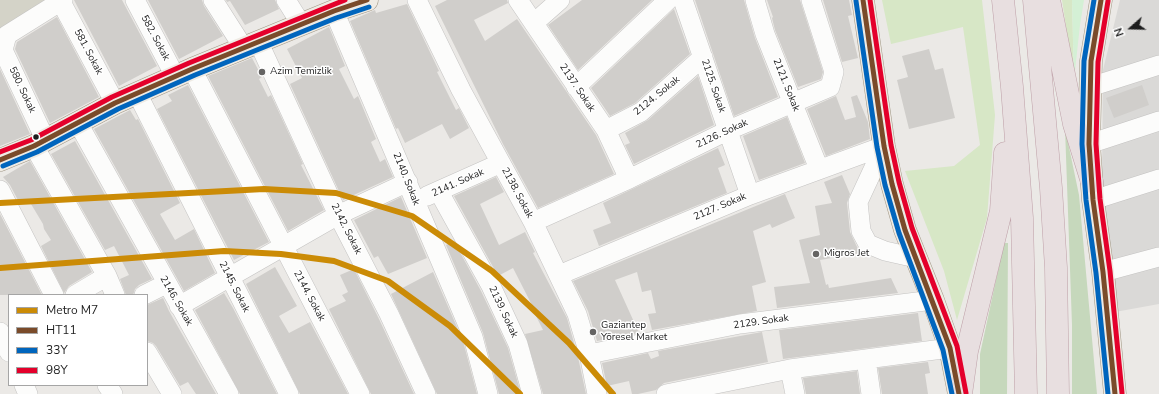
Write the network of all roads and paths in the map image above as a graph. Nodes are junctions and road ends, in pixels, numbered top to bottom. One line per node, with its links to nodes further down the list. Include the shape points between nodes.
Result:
1 (135, 0): 24 (street, 582. Sokak)
2 (213, 0): 21 (street, 2142. Sokak)
3 (286, 0): 19 (street)
4 (367, 0): 18 (main road)
5 (417, 0): 39 (street, 2138. Sokak, via 461,90)
6 (518, 0): 20 (street, 2137. Sokak)
7 (560, 0): 20 (street)
8 (668, 0): 25 (street)
9 (683, 0): 22 (street, 2125. Sokak)
10 (755, 0): 30 (street, 2121. Sokak)
11 (811, 0): 30 (street, 2126. Sokak, via 834,72 830,87)
12 (863, 0): 37 (main road)
13 (1003, 0): 26 (highway)
14 (1034, 0): 86 (highway, via 1051,188)
15 (1049, 0): 45 (highway, via 1074,124)
16 (1101, 0): 27 (main road, via 1091,61)
17 (62, 1): 29 (street, 581. Sokak); 35 (street, 580. Sokak, via 7,36 3,50)
18 (334, 11): 19 (main road); 43 (street, 2140. Sokak)
19 (301, 24): 21 (main road)
20 (534, 24): 25 (street, 2137. Sokak)
21 (250, 44): 24 (main road); 49 (street, 2142. Sokak)
22 (704, 57): 33 (street, 2124. Sokak, via 640,112); 34 (street, 2125. Sokak)
23 (1159, 65): 27 (street)
24 (184, 72): 28 (main road); 51 (street, 2144. Sokak)
25 (576, 87): 33 (street, 2137. Sokak)
26 (1012, 87): 84 (highway, via 1001,211 967,351); 85 (highway, via 1024,272)
27 (1090, 87): 36 (main road)
28 (136, 93): 29 (main road); 57 (street, 2145. Sokak)
29 (115, 103): 32 (main road)
30 (793, 103): 34 (street, 2126. Sokak); 40 (street, 2121. Sokak)
31 (1159, 121): 36 (street)
32 (78, 123): 35 (main road); 58 (street, 2146. Sokak)
33 (606, 130): 41 (street, 2137. Sokak)
34 (729, 130): 41 (street, 2126. Sokak); 47 (street, 2125. Sokak)
35 (39, 142): 38 (main road); 56 (street, 580. Sokak)
36 (1089, 144): 45 (main road)
37 (884, 146): 40 (street, 2127. Sokak); 52 (main road, via 905,230); 52 (street, via 858,202 861,232 868,244)
38 (0, 160)
39 (501, 163): 46 (street, 2141. Sokak); 50 (street, 2138. Sokak)
40 (819, 169): 47 (street, 2127. Sokak)
41 (629, 179): 50 (street, 2126. Sokak)
42 (1159, 179): 45 (street)
43 (408, 182): 48 (street, 2140. Sokak); 49 (street)
44 (0, 190): 59 (street)
45 (1093, 191): 54 (main road)
46 (440, 192): 48 (street, 2141. Sokak); 79 (street, 2139. Sokak, via 515,336)
47 (750, 195): 55 (street, 2127. Sokak)
48 (414, 201): 78 (street, 2140. Sokak, via 474,337)
49 (338, 214): 51 (street); 77 (street, 2142. Sokak)
50 (533, 222): 55 (street, 2138. Sokak)
51 (283, 246): 57 (street); 76 (street, 2144. Sokak)
52 (916, 258): 63 (main road)
53 (1159, 258): 54 (street)
54 (1103, 272): 87 (main road)
55 (559, 275): 69 (street, 2138. Sokak, via 577,314)
56 (107, 276): 60 (street); 61 (street, 580. Sokak)
57 (229, 278): 64 (street); 75 (street, 2145. Sokak)
58 (166, 284): 62 (street); 64 (street, 2146. Sokak)
59 (53, 294)
60 (77, 294)
61 (115, 294)
62 (146, 294)
63 (933, 300): 66 (main road); 69 (street, 2129. Sokak, via 740,324)
64 (179, 306): 74 (street, 2146. Sokak)
65 (0, 332): 67 (street)
66 (950, 348): 70 (street); 84 (main road)
67 (8, 350)
68 (148, 354): 73 (street)
69 (589, 354): 80 (street, 2138. Sokak)
70 (866, 359): 71 (street); 83 (street)
71 (790, 369): 72 (street); 82 (street)
72 (716, 389): 81 (street)
73 (172, 394)
74 (229, 394)
75 (289, 394)
76 (360, 394)
77 (426, 394)
78 (488, 394)
79 (532, 394)
80 (597, 394)
81 (666, 394)
82 (795, 394)
83 (871, 394)
84 (960, 394)
85 (1026, 394)
86 (1058, 394)
87 (1115, 394)

